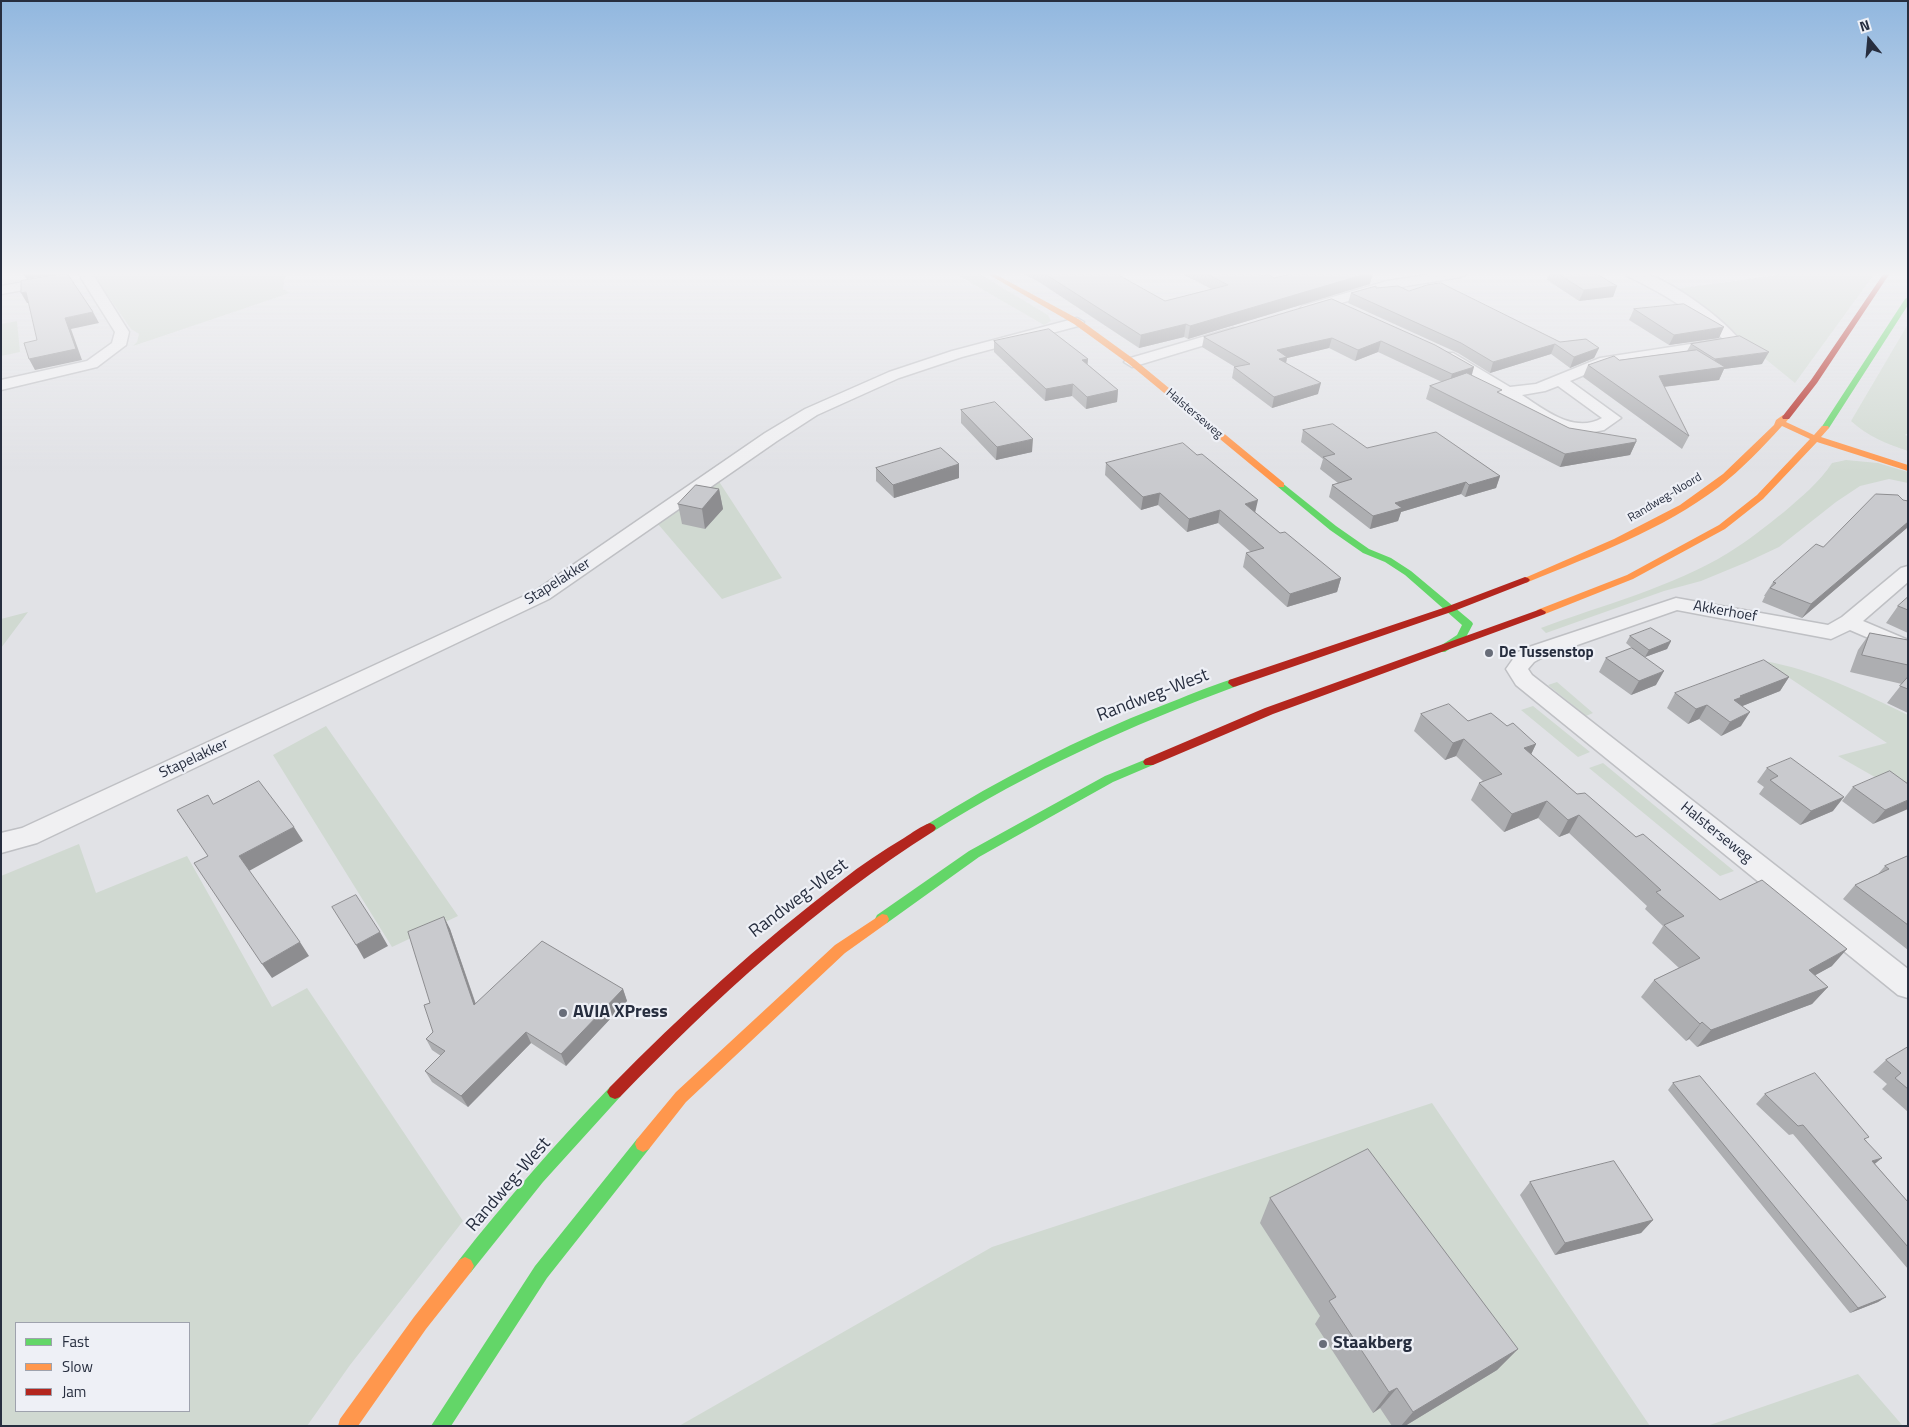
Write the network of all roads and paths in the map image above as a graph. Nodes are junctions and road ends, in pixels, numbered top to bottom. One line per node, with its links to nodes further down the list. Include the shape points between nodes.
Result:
1 (120, 340): 11 (street, via 119,345 92,364)
2 (1011, 340): 28 (street, Stapelakker, via 894,375 811,412 542,595 28,836)
3 (1101, 340): 9 (main road, Halsterseweg)
4 (1207, 340): 9 (street)
5 (1731, 340): 10 (street, via 1734,342 1600,363)
6 (1841, 340): 13 (main road, Randweg-Noord, via 1801,398)
7 (1882, 340): 14 (main road)
8 (1434, 350): 12 (street)
9 (1132, 362): 17 (main road, Halsterseweg, via 1333,528)
10 (1558, 379): 12 (street, via 1538,388); 12 (street, via 1613,418 1595,428 1577,429 1557,423)
11 (1, 385)
12 (1508, 392)
13 (1780, 422): 14 (main road); 20 (main road, Randweg-Noord, via 1722,480 1629,536 1538,576)
14 (1820, 435): 15 (main road); 16 (main road); 24 (main road, via 1760,497 1722,527 1630,577)
15 (1908, 456)
16 (1908, 468)
17 (1366, 551): 18 (main road, Halsterseweg); 20 (main road, Halsterseweg, via 1401,569)
18 (1380, 571)
19 (1908, 572): 22 (street, Akkerhoef)
20 (1451, 608): 21 (main road, Randweg-Noord); 23 (main road, Halsterseweg, via 1468,624)
21 (1427, 612): 23 (main road, via 1448,624); 30 (main road, Randweg-West, via 1178,704 1078,745 965,804 876,862 771,940 630,1072 482,1242 405,1342)
22 (1849, 622): 25 (street); 27 (street, Akkerhoef, via 1831,632 1676,604 1526,657 1517,669)
23 (1466, 629): 24 (main road); 26 (main road)
24 (1498, 629): 26 (main road)
25 (1908, 648)
26 (1441, 650): 31 (main road, via 1269,711 1110,779 974,854 840,949 681,1097 541,1272)
27 (1524, 680): 29 (street, Halsterseweg)
28 (1, 843)
29 (1908, 986)
30 (347, 1426)
31 (440, 1426)

